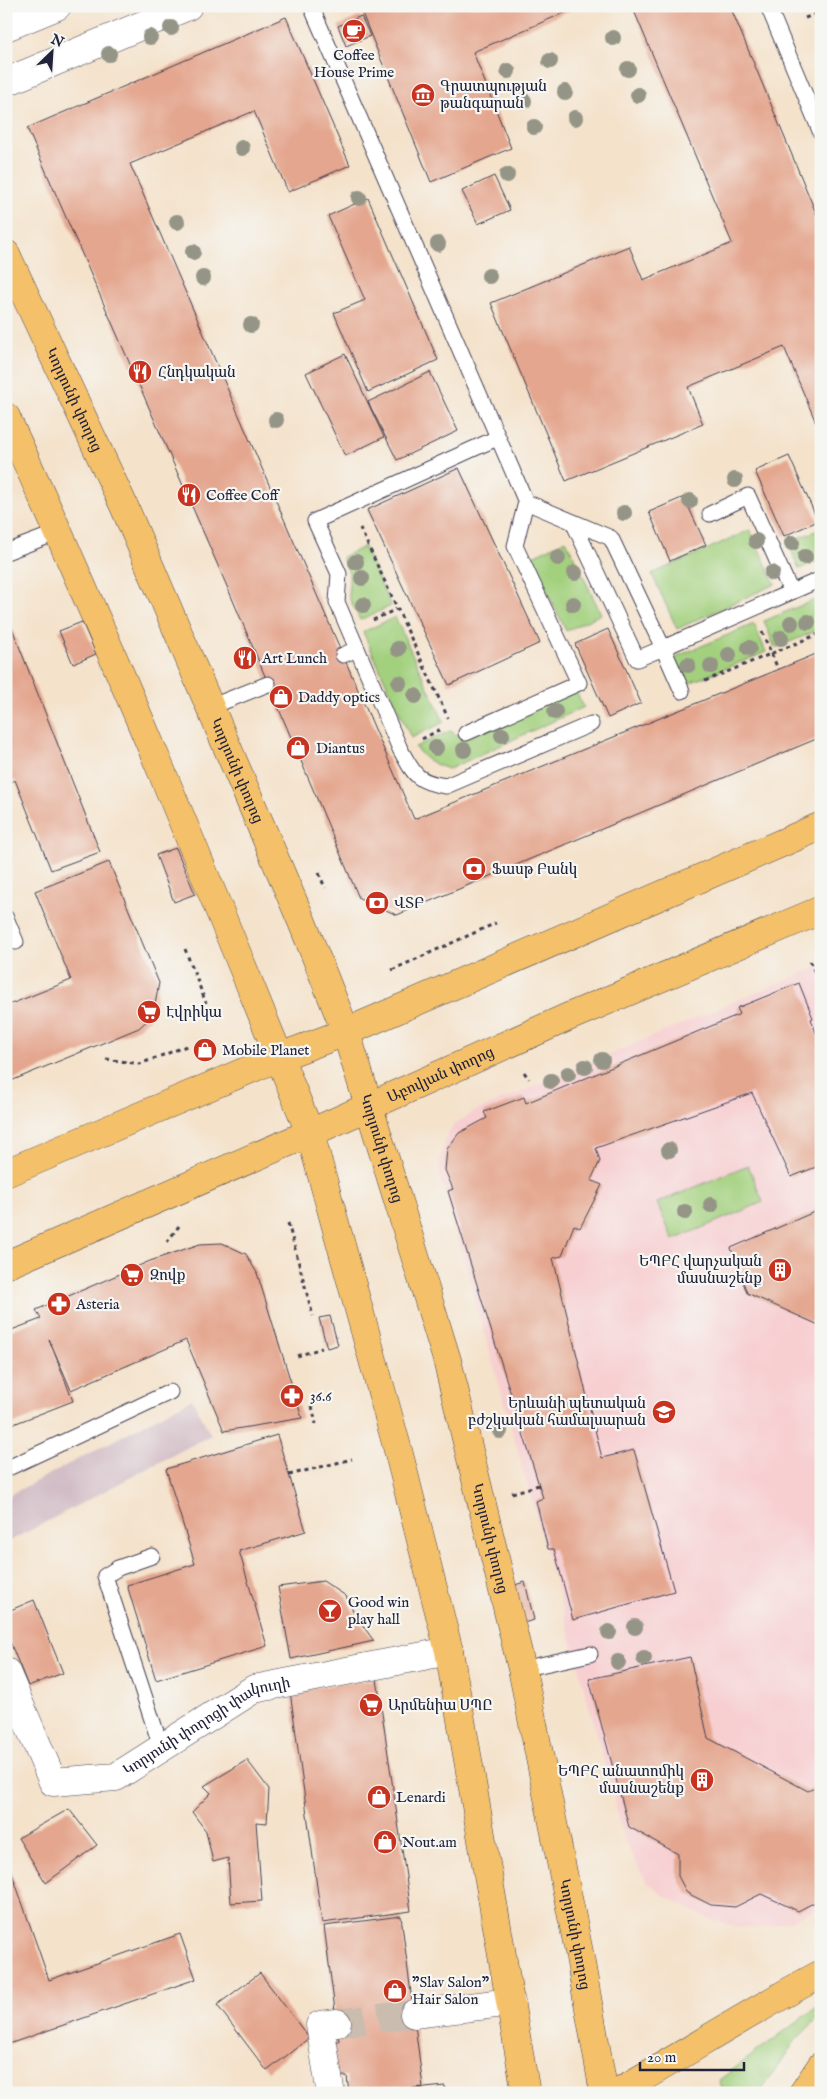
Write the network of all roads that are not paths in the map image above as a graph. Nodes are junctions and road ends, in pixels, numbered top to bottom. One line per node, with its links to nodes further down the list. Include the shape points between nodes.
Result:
1 (57, 6): 5 (street)
2 (188, 6): 6 (street)
3 (310, 6): 10 (lane)
4 (768, 6): 7 (lane)
5 (6, 27)
6 (6, 82)
7 (821, 132)
8 (6, 254): 23 (main road, Կորյունի փողոց, via 124,506)
9 (6, 418): 14 (main road)
10 (497, 438): 11 (lane); 19 (lane, via 315,521 338,574 337,602)
11 (526, 502): 13 (lane); 25 (lane, via 515,546 579,683)
12 (710, 514): 17 (lane, via 748,496)
13 (573, 522): 18 (lane, via 611,538); 18 (lane, via 637,659)
14 (59, 532): 15 (lane); 31 (main road)
15 (6, 552)
16 (821, 578): 17 (lane)
17 (791, 592): 18 (lane)
18 (663, 648): 22 (lane)
19 (357, 649): 20 (lane); 24 (lane, via 400,749 413,772 427,784 446,786)
20 (343, 655)
21 (268, 684): 23 (lane)
22 (682, 691)
23 (210, 707): 30 (main road, Կորյունի փողոց)
24 (591, 724)
25 (466, 734)
26 (821, 826): 30 (main road)
27 (821, 910): 32 (main road, Աբովյան փողոց, via 566,1018)
28 (6, 918): 29 (lane)
29 (16, 942)
30 (346, 1032): 31 (main road); 32 (main road, Կորյունի փողոց)
31 (280, 1057): 33 (main road); 34 (main road)
32 (370, 1106): 33 (main road, Աբովյան փողոց); 41 (main road, Կորյունի փողոց, via 447,1360)
33 (310, 1133): 35 (main road, Աբովյան փողոց); 39 (main road, via 399,1454)
34 (6, 1172)
35 (6, 1265)
36 (170, 1392): 37 (lane)
37 (6, 1469)
38 (152, 1556): 43 (lane, via 105,1576)
39 (449, 1651): 43 (street, Կորյունի փողոցի փակուղի, via 254,1689); 45 (main road)
40 (590, 1654): 41 (lane)
41 (522, 1669): 51 (main road, Կորյունի փողոց)
42 (6, 1672): 43 (street, Կորյունի փողոցի փակուղի, via 53,1782 116,1777)
43 (161, 1748)
44 (821, 1974): 52 (main road)
45 (511, 2002): 46 (street); 50 (main road)
46 (414, 2014)
47 (337, 2023): 49 (street, via 320,2025)
48 (821, 2066): 53 (main road)
49 (329, 2093)
50 (526, 2093)
51 (604, 2093)
52 (616, 2093)
53 (803, 2093)

